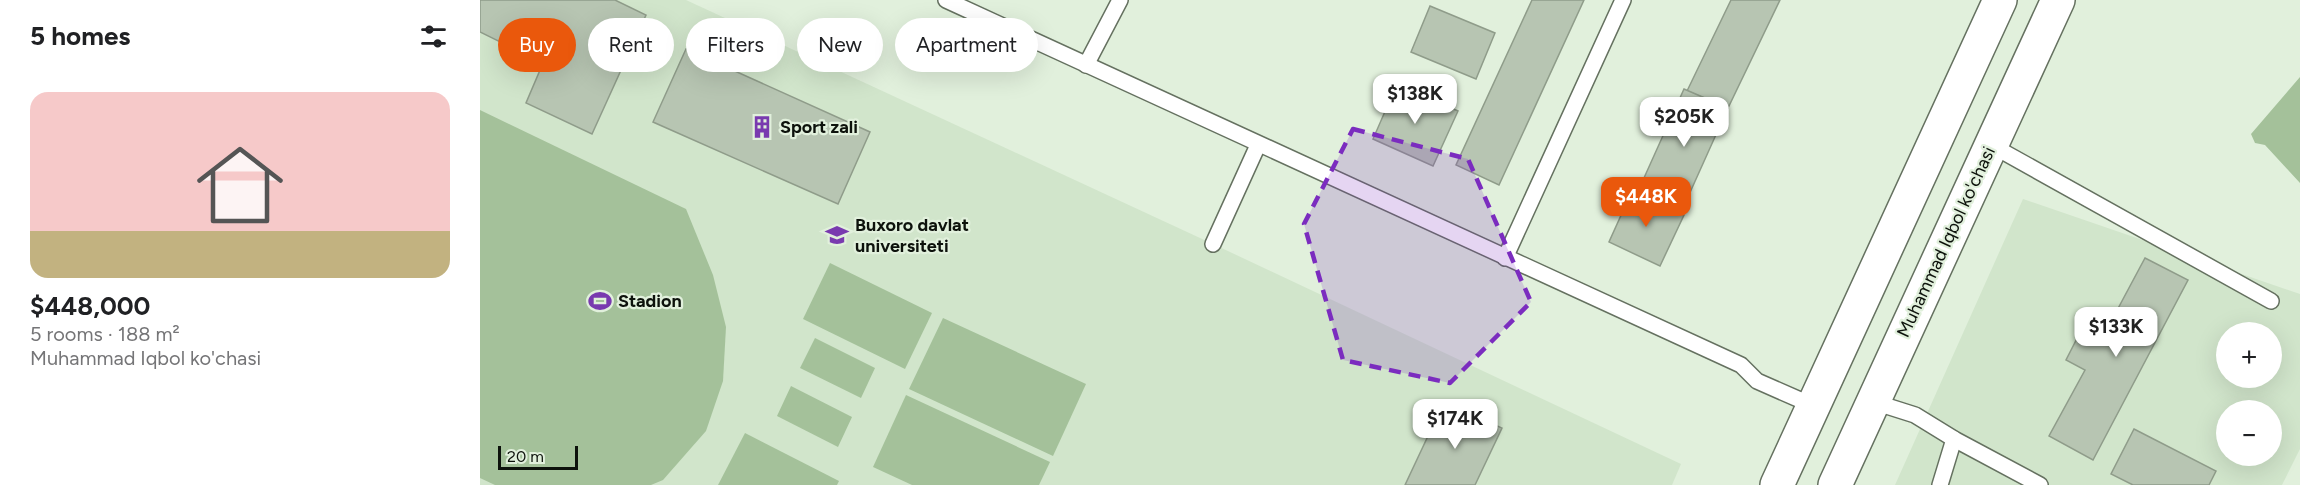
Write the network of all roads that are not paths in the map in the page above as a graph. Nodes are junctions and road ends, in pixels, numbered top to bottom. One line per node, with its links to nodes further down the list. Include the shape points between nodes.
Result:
1 (946, 0): 6 (lane)
2 (1120, 0): 6 (lane)
3 (1623, 0): 10 (lane)
4 (2000, 0): 13 (main road)
5 (2058, 0): 8 (main road, Muhammad Iqbol ko'chasi)
6 (1086, 65): 7 (lane)
7 (1258, 145): 9 (lane); 10 (lane)
8 (1991, 145): 11 (lane); 12 (main road, Muhammad Iqbol ko'chasi)
9 (1213, 244)
10 (1505, 258): 13 (lane, via 1741,365 1757,381)
11 (2271, 301)
12 (1874, 402): 14 (lane, via 1915,415); 16 (main road, Muhammad Iqbol ko'chasi)
13 (1814, 405): 15 (main road)
14 (1954, 439): 17 (lane); 18 (lane)
15 (1777, 485)
16 (1835, 485)
17 (1940, 485)
18 (2040, 485)

